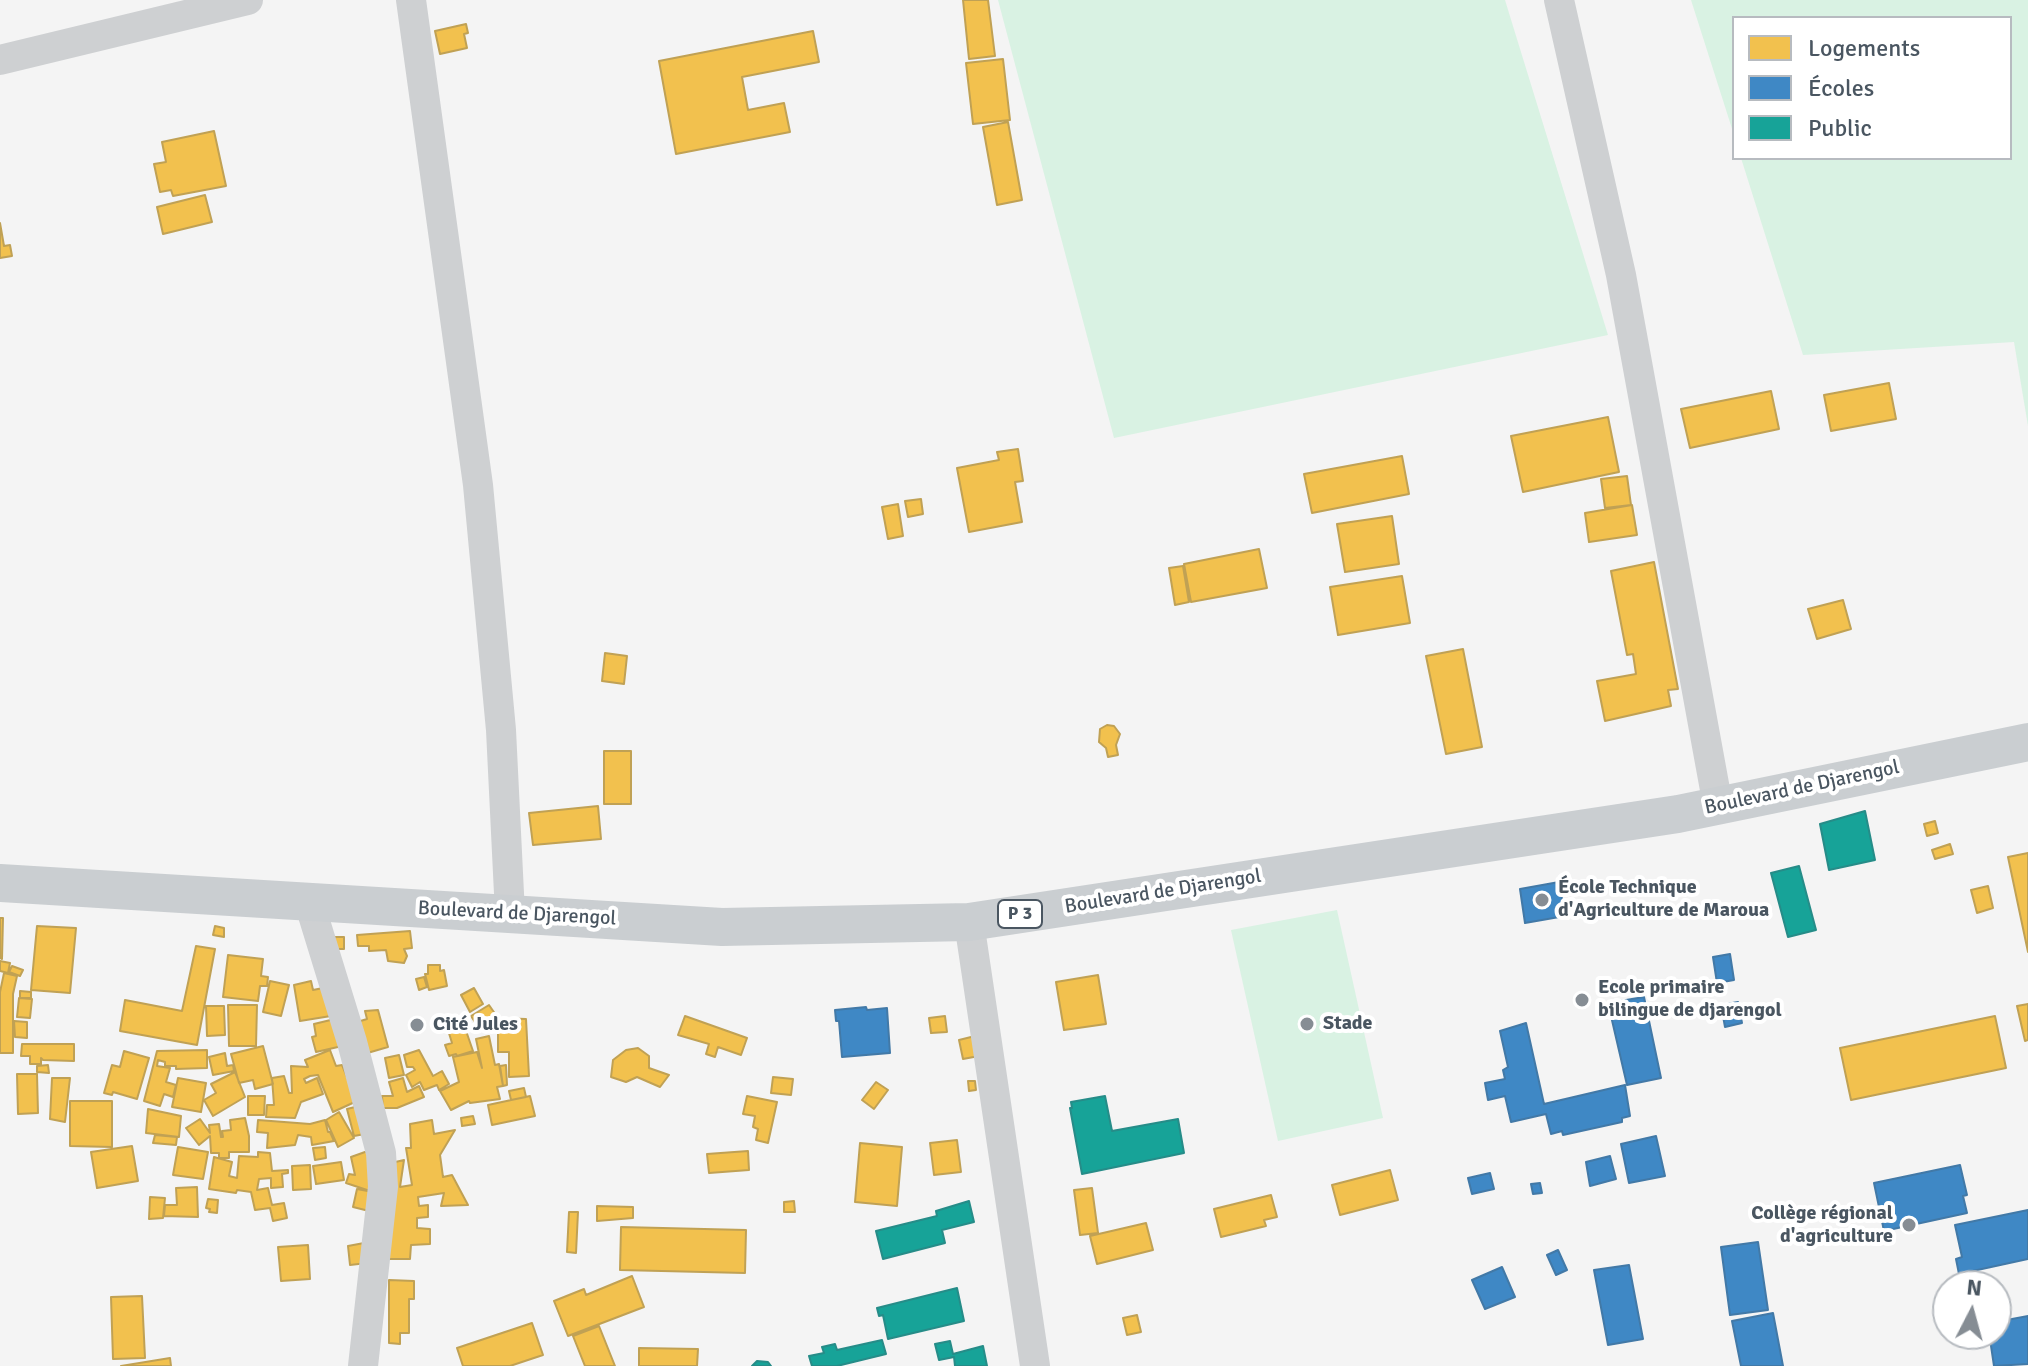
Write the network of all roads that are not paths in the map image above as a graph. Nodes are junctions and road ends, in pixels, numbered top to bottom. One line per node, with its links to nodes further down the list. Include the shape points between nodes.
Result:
1 (248, 0): 4 (street)
2 (411, 0): 9 (street, via 478,485 501,730)
3 (1559, 0): 6 (street, via 1621,275)
4 (0, 60)
5 (2028, 742): 6 (main road, Boulevard de Djarengol / P 3)
6 (1718, 806): 10 (main road, Boulevard de Djarengol / P 3)
7 (0, 883): 8 (main road, Boulevard de Djarengol / P 3)
8 (309, 902): 9 (main road, Boulevard de Djarengol / P 3); 11 (street, via 383,1161)
9 (510, 914): 10 (main road, Boulevard de Djarengol / P 3, via 722,927)
10 (969, 922): 12 (street)
11 (363, 1366)
12 (1035, 1366)

